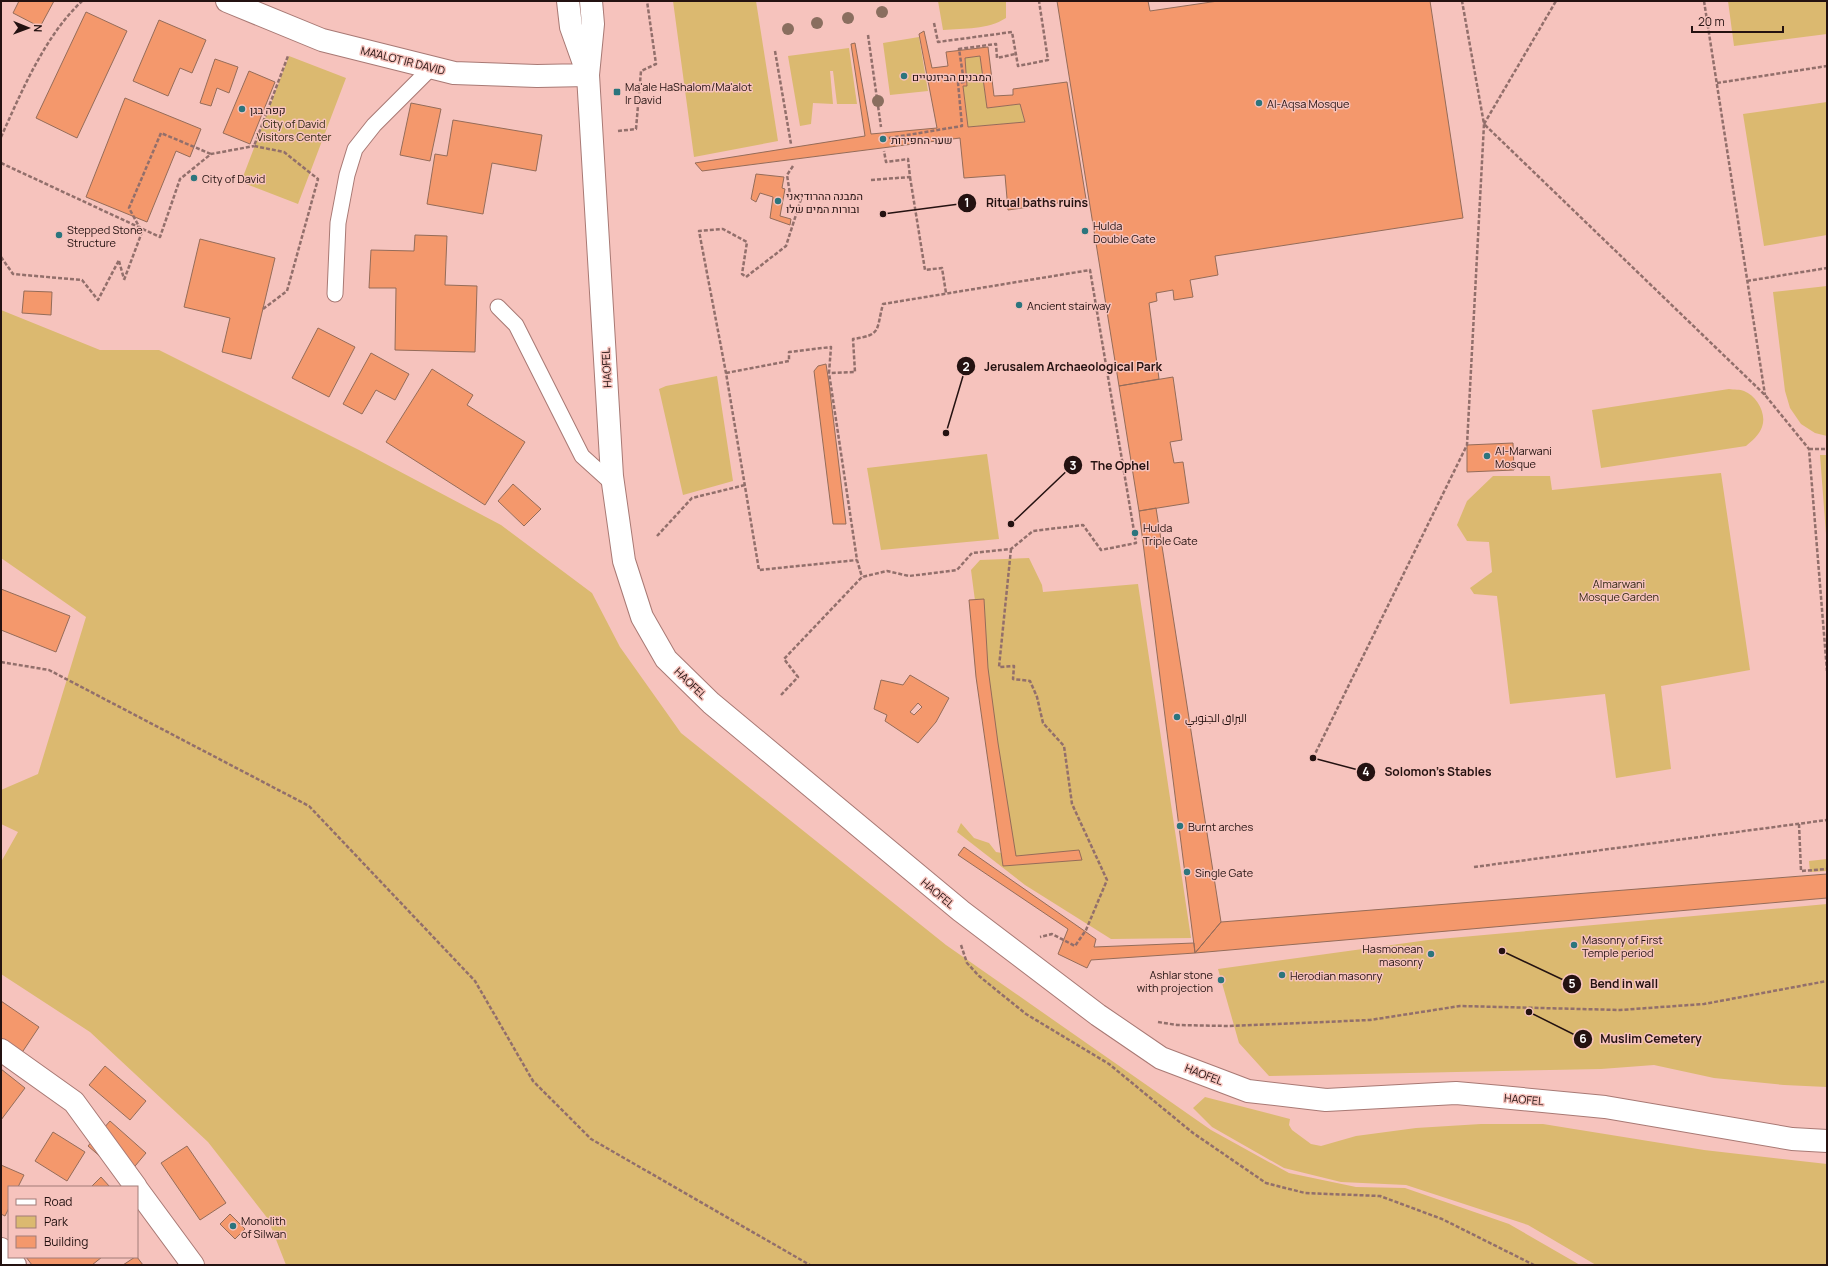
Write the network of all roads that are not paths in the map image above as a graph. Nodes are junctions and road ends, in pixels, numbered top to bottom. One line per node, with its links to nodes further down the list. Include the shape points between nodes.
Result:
1 (227, 1): 4 (street, MA'ALOT IR DAVID, via 322,40)
2 (568, 1): 5 (street, via 571,27)
3 (591, 1): 5 (street, via 594,24)
4 (431, 68): 5 (street, MA'ALOT IR DAVID, via 454,73); 6 (lane, via 374,125 355,149 338,223)
5 (588, 75): 8 (street, HAOFEL)
6 (335, 294)
7 (498, 307): 8 (lane, via 516,325 582,456)
8 (613, 484): 10 (street, HAOFEL, via 624,561 642,617 666,659 711,703 961,911 1098,1015 1161,1058 1248,1091 1326,1100 1456,1093 1494,1096 1605,1107 1792,1139)
9 (1, 1050): 11 (street, via 74,1102)
10 (1827, 1141)
11 (135, 1186)
12 (138, 1191): 15 (street)
13 (1, 1249): 14 (street)
14 (8, 1257)
15 (193, 1265)

